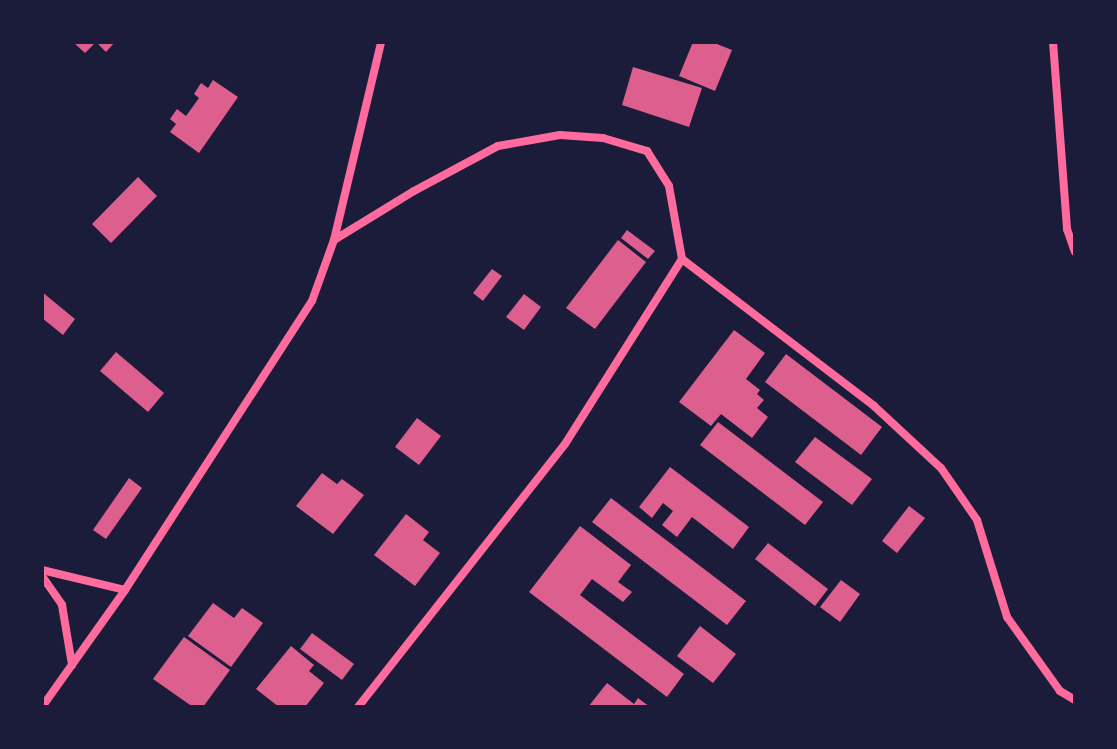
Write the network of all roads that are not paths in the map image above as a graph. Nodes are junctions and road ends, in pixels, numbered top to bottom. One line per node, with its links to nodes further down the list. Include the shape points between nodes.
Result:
1 (381, 42): 3 (street)
2 (1053, 42): 4 (street, via 1067,229)
3 (334, 240): 5 (street, via 498,146 560,135 603,138 647,151 669,186); 7 (street, via 312,301)
4 (1075, 252)
5 (682, 259): 9 (street, via 874,406 941,468 977,520 1007,617 1060,691); 11 (street, via 565,444)
6 (42, 573): 7 (street); 8 (street, via 62,605)
7 (125, 590): 8 (street)
8 (72, 665): 10 (street)
9 (1075, 700)
10 (42, 707)
11 (358, 707)

